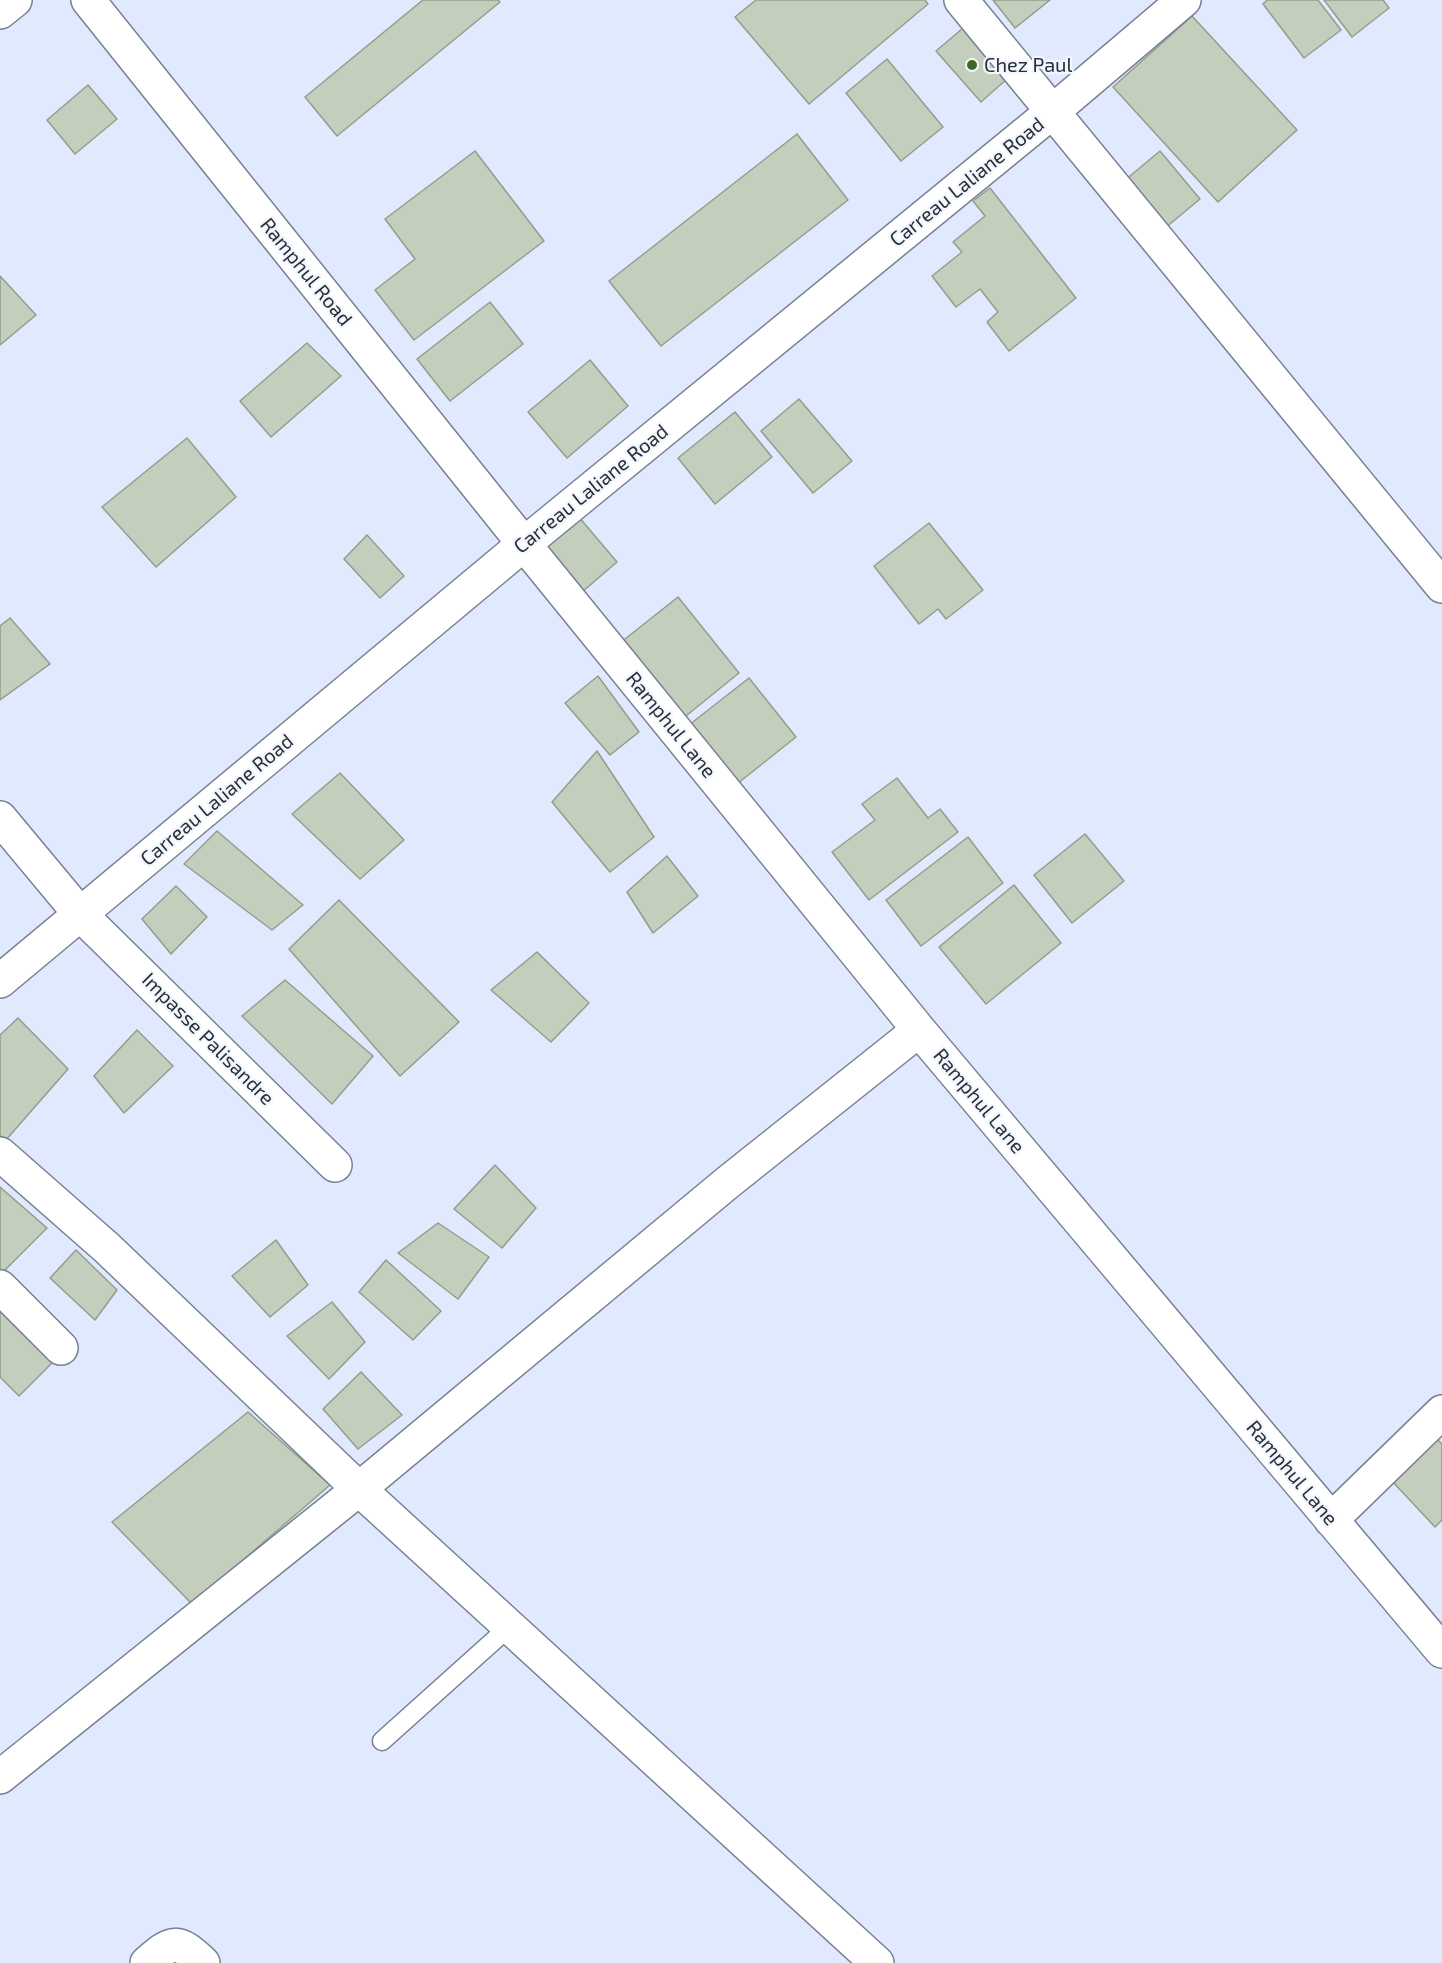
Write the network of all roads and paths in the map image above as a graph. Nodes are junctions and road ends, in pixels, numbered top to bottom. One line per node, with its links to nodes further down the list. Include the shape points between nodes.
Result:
1 (15, 0): 5 (street)
2 (88, 0): 7 (street, Ramphul Road)
3 (961, 0): 6 (street)
4 (1184, 0): 6 (street, Carreau Laliane Road)
5 (0, 12)
6 (1052, 112): 7 (street, Carreau Laliane Road); 8 (street)
7 (524, 544): 10 (street, Carreau Laliane Road); 12 (street, Ramphul Lane)
8 (1442, 586)
9 (0, 818): 10 (street, Impasse Palisandre)
10 (80, 914): 11 (street, Carreau Laliane Road); 14 (street, Impasse Palisandre)
11 (0, 981)
12 (919, 1030): 18 (street, via 727,1183); 19 (street, Ramphul Lane)
13 (0, 1154): 18 (street, via 107,1248)
14 (335, 1165)
15 (0, 1287): 16 (street)
16 (61, 1348)
17 (1442, 1412): 19 (street)
18 (358, 1489): 20 (street); 23 (street)
19 (1331, 1520): 21 (street, Ramphul Lane)
20 (509, 1627): 22 (lane); 26 (street)
21 (1442, 1651)
22 (382, 1741)
23 (0, 1778)
24 (194, 1955): 25 (street, via 174,1945)
25 (147, 1963)
26 (877, 1963)

